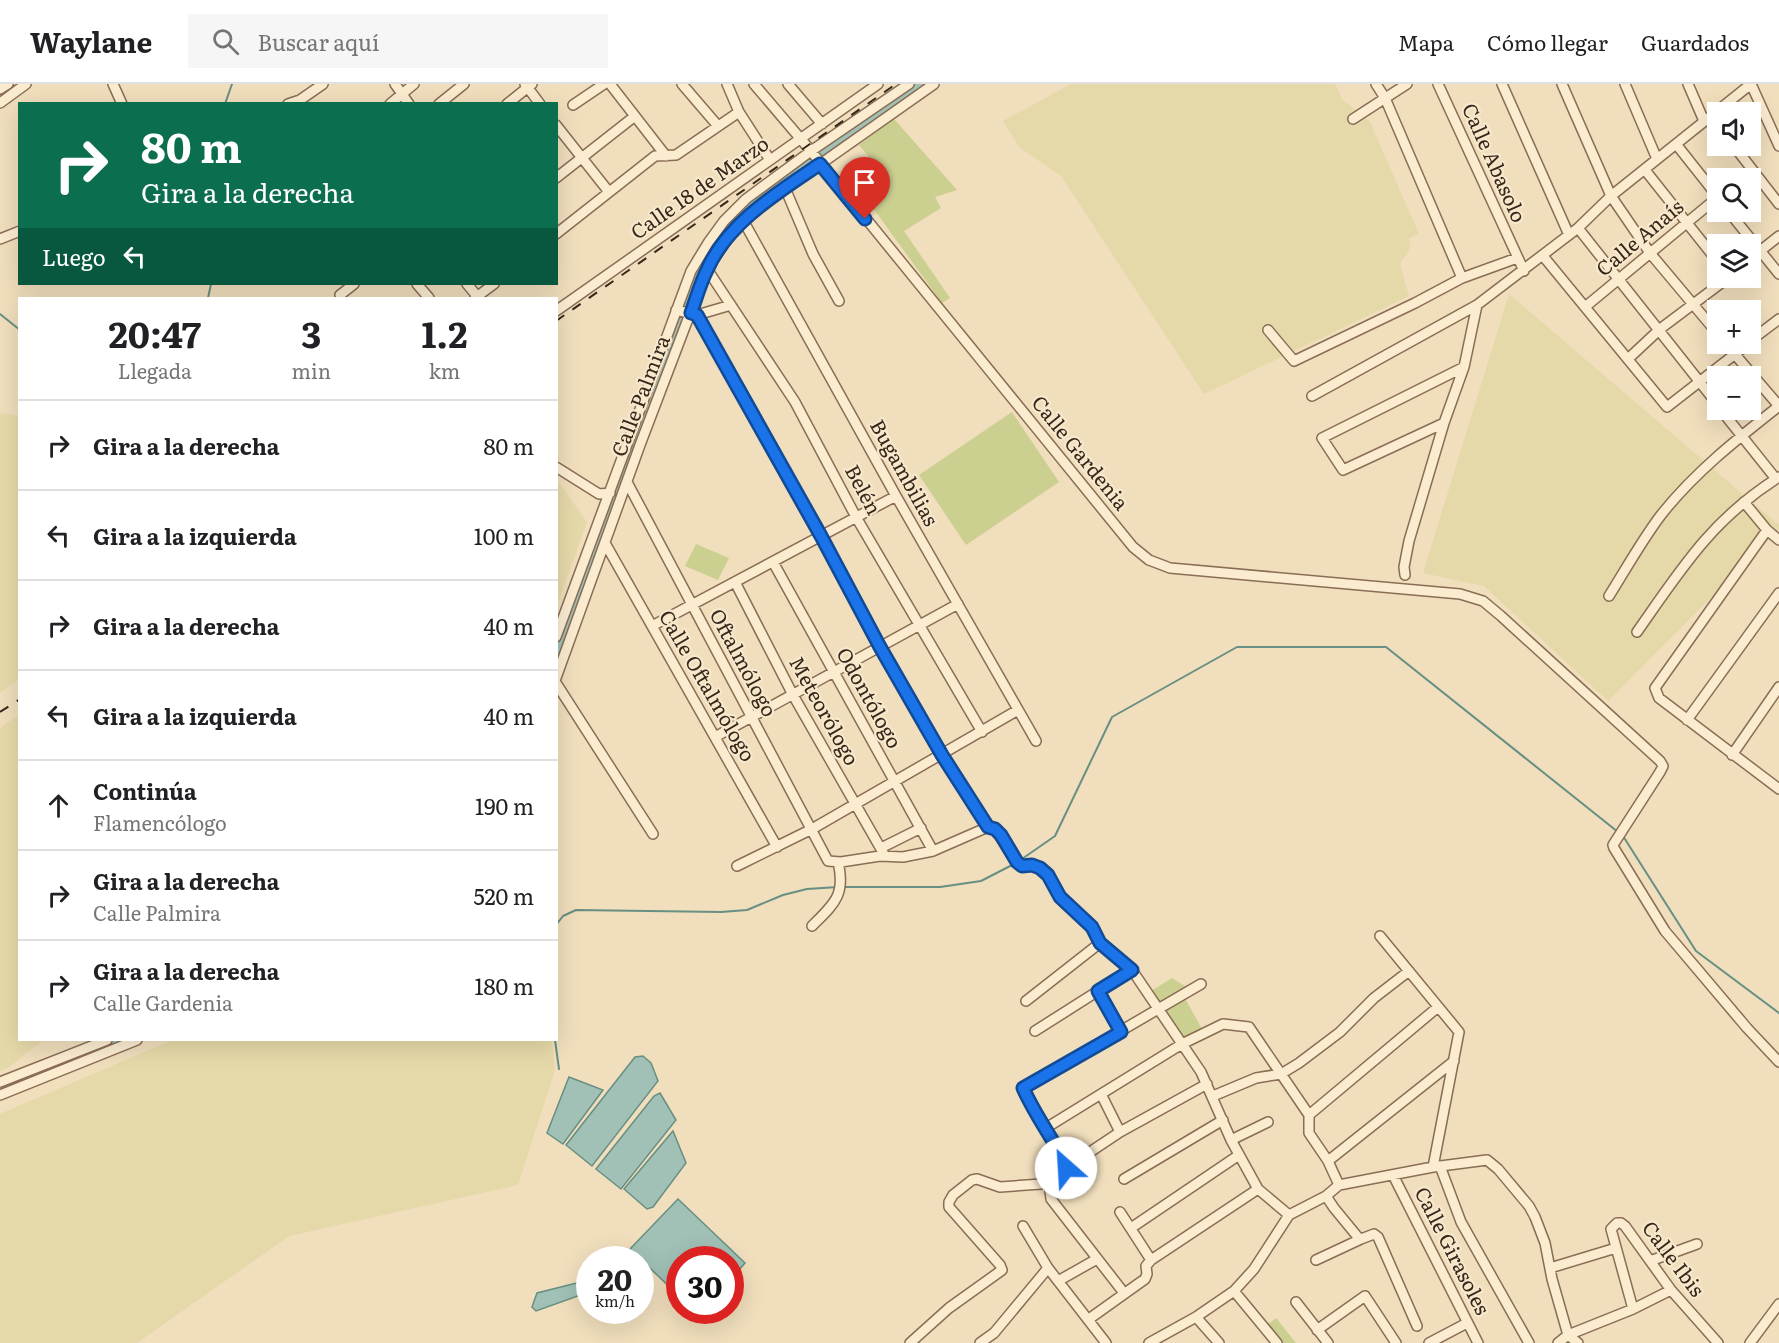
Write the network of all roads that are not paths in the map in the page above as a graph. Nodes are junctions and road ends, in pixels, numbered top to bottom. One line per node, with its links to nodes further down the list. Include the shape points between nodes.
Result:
1 (8, 84): 26 (street)
2 (26, 84): 37 (street)
3 (113, 84): 29 (street)
4 (323, 84): 30 (street)
5 (394, 84): 27 (street)
6 (414, 84): 27 (street)
7 (464, 84): 33 (street)
8 (604, 84): 38 (street)
9 (610, 84): 40 (street)
10 (682, 84): 45 (street)
11 (727, 84): 39 (street)
12 (754, 84): 47 (street, Calle Gardenia)
13 (788, 84): 44 (street)
14 (878, 84): 44 (street, Calle 18 de Marzo)
15 (909, 84): 50 (street)
16 (934, 84): 55 (street, Calle Palmira)
17 (1377, 84): 28 (street)
18 (1407, 84): 28 (street)
19 (1438, 84): 80 (street, Calle Abasolo)
20 (1502, 84): 72 (street)
21 (1563, 84): 62 (street)
22 (1625, 84): 53 (street)
23 (1688, 84): 43 (street)
24 (1751, 84): 36 (street); 48 (street)
25 (528, 85): 34 (street); 35 (street)
26 (0, 89)
27 (402, 94): 31 (street); 32 (street)
28 (1386, 98): 41 (street); 84 (street)
29 (121, 102)
30 (300, 102)
31 (392, 102)
32 (408, 102)
33 (442, 102)
34 (509, 102)
35 (539, 102)
36 (1732, 102)
37 (0, 103)
38 (573, 105)
39 (739, 112): 45 (street); 54 (street)
40 (635, 116): 51 (street); 52 (street)
41 (1353, 119)
42 (1707, 121): 43 (street)
43 (1704, 122): 49 (street)
44 (822, 124): 47 (street, Calle 18 de Marzo)
45 (718, 126): 51 (street, via 676,155)
46 (558, 128): 52 (street)
47 (801, 139): 50 (street, Calle Gardenia); 54 (street, Calle 18 de Marzo)
48 (1778, 143)
49 (1677, 144): 53 (street); 59 (street)
50 (811, 152): 55 (street, Calle Gardenia); 99 (street, via 746,199 724,221 691,271)
51 (666, 156): 61 (street, via 655,156)
52 (582, 158): 57 (street); 61 (street)
53 (1657, 159): 56 (street)
54 (770, 160): 98 (street, Calle 18 de Marzo)
55 (819, 163): 60 (street, Calle Palmira); 182 (street, Calle Gardenia, via 1133,547 1149,560 1170,568 1411,588 1460,594 1483,602 1660,761 1660,772 1614,848 1665,931)
56 (1645, 170): 62 (street); 67 (street)
57 (558, 176)
58 (1761, 182): 63 (street)
59 (1707, 184)
60 (785, 188): 65 (street, Calle Palmira); 93 (street)
61 (609, 192): 70 (street)
62 (1611, 196): 68 (street); 78 (street)
63 (1779, 204)
64 (1707, 205): 67 (street, Calle Anaís)
65 (744, 222): 81 (street, Calle Palmira); 122 (street, Bugambilias)
66 (1737, 222): 71 (street)
67 (1686, 223): 75 (street); 78 (street, Calle Anaís)
68 (1578, 228): 72 (street); 85 (street)
69 (18, 232): 74 (street)
70 (558, 232)
71 (1746, 234)
72 (1569, 235): 79 (street)
73 (1779, 236): 76 (street)
74 (0, 239)
75 (1707, 249)
76 (1761, 250)
77 (1761, 252): 83 (street)
78 (1650, 253): 85 (street, Calle Anaís); 94 (street)
79 (1543, 256): 82 (street); 97 (street)
80 (1517, 258): 82 (street, Calle Abasolo); 84 (street)
81 (707, 269): 95 (street, Belén); 99 (street, Calle Palmira)
82 (1524, 271): 96 (street)
83 (1779, 274)
84 (1462, 278): 103 (street, via 1294,361)
85 (1618, 279): 97 (street, Calle Anaís); 102 (street)
86 (353, 285): 90 (street)
87 (418, 285): 91 (street)
88 (493, 285): 92 (street)
89 (1714, 288): 94 (street)
90 (340, 295)
91 (428, 297)
92 (477, 297)
93 (839, 302)
94 (1692, 303): 100 (street); 102 (street)
95 (731, 305): 99 (street); 124 (street, Belén, via 795,402)
96 (1477, 305): 109 (street); 112 (street)
97 (1585, 307): 108 (street)
98 (558, 310)
99 (686, 312): 117 (street, Calle Palmira); 117 (street); 126 (street)
100 (1707, 321)
101 (1775, 322): 104 (street); 105 (street)
102 (1659, 329): 108 (street); 110 (street)
103 (1268, 330)
104 (1761, 333)
105 (1779, 335)
106 (1734, 354): 110 (street)
107 (1736, 354): 113 (street)
108 (1628, 359): 110 (street, via 1667,407)
109 (1464, 367): 115 (street); 115 (street, via 1322,438 1343,470)
110 (1700, 382): 111 (street)
111 (1707, 391)
112 (1312, 396)
113 (1779, 406): 116 (street)
114 (1729, 420): 116 (street)
115 (1444, 423): 130 (street, via 1409,541)
116 (1742, 435): 119 (street); 133 (street, via 1690,482 1660,516)
117 (635, 443): 120 (street, Calle Palmira); 121 (street)
118 (558, 468): 121 (street, via 599,494)
119 (1777, 478): 123 (street)
120 (627, 482): 128 (street, Calle Palmira); 135 (street, Oftalmólogo)
121 (610, 494): 138 (street)
122 (896, 496): 124 (street); 134 (street, Bugambilias)
123 (1744, 502): 125 (street); 139 (street, via 1696,550)
124 (856, 517): 126 (street); 136 (street, Belén)
125 (1767, 530): 127 (street); 148 (street, via 1655,688 1659,698)
126 (821, 536): 129 (street); 140 (street)
127 (1779, 540)
128 (605, 543): 137 (street, Calle Oftalmólogo); 141 (street, Calle Palmira)
129 (772, 562): 131 (street); 142 (street, Odontólogo)
130 (1404, 575)
131 (735, 582): 135 (street); 145 (street, Meteorólogo)
132 (1779, 593): 148 (street)
133 (1609, 596)
134 (958, 604): 136 (street); 146 (street, Bugambilias)
135 (691, 605): 137 (street); 147 (street, Oftalmólogo)
136 (920, 625): 140 (street); 149 (street, Belén)
137 (652, 626): 150 (street, Calle Oftalmólogo)
138 (558, 632)
139 (1637, 632)
140 (880, 647): 142 (street); 152 (street)
141 (558, 672)
142 (834, 672): 145 (street); 154 (street, Odontólogo)
143 (558, 686): 160 (street)
144 (1779, 687): 153 (street)
145 (793, 695): 147 (street); 156 (street, Meteorólogo)
146 (1018, 710): 149 (street); 151 (street, Bugambilias)
147 (752, 717): 150 (street); 159 (street, Oftalmólogo)
148 (1687, 720): 153 (street)
149 (982, 732): 152 (street)
150 (715, 737): 161 (street, Calle Oftalmólogo)
151 (1036, 741)
152 (942, 755): 154 (street); 157 (street)
153 (1732, 755): 155 (street)
154 (896, 782): 156 (street); 158 (street, Odontólogo)
155 (1778, 787)
156 (856, 805): 159 (street); 163 (street, Meteorólogo)
157 (988, 827): 162 (street); 168 (street, via 1001,835 1022,866 1032,865 1048,875 1060,897 1092,927)
158 (921, 828): 162 (street, Odontólogo); 163 (street)
159 (812, 830): 161 (street); 164 (street, Oftalmólogo)
160 (653, 834)
161 (777, 847): 165 (street)
162 (933, 851): 163 (street, via 903,857)
163 (883, 852): 164 (street)
164 (833, 861): 166 (street, via 840,887 838,900)
165 (737, 866)
166 (812, 926)
167 (1380, 936): 170 (street)
168 (1100, 943): 169 (street); 173 (street)
169 (1132, 970): 172 (street); 175 (street)
170 (1409, 971): 174 (street); 183 (street, via 1340,1032)
171 (1201, 984): 175 (street)
172 (1098, 991): 176 (street); 177 (street)
173 (1026, 1001)
174 (1438, 1007): 181 (street, via 1459,1032); 189 (street)
175 (1159, 1010): 177 (street); 180 (street)
176 (1035, 1031)
177 (1121, 1032): 192 (street, via 1023,1088)
178 (104, 1041): 184 (street)
179 (135, 1041): 187 (street)
180 (1182, 1044): 183 (street, via 1223,1024 1249,1028); 185 (street); 186 (street)
181 (1454, 1061): 196 (street); 197 (street)
182 (1779, 1062)
183 (1281, 1074): 188 (street, via 1256,1078); 189 (street)
184 (0, 1082)
185 (1207, 1084): 188 (street); 193 (street)
186 (1101, 1094): 192 (street); 193 (street)
187 (0, 1095)
188 (1213, 1096): 190 (street)
189 (1309, 1115): 196 (street, via 1309,1134)
190 (1223, 1120): 194 (street); 200 (street)
191 (1268, 1122): 194 (street)
192 (1046, 1128): 198 (street)
193 (1120, 1132): 198 (street)
194 (1231, 1140): 195 (street)
195 (1239, 1155): 203 (street); 208 (street)
196 (1328, 1161): 202 (street)
197 (1437, 1166): 199 (street); 217 (street, via 1487,1160 1498,1169 1535,1217); 241 (street, via 1461,1222)
198 (1066, 1168): 201 (street)
199 (1393, 1175): 202 (street); 227 (street, Calle Girasoles)
200 (1124, 1179)
201 (1056, 1180): 212 (street, via 1050,1191 1051,1199); 231 (street, via 999,1187 977,1179 953,1195 949,1207 1002,1270)
202 (1339, 1185): 204 (street)
203 (1257, 1189): 206 (street); 213 (street)
204 (1326, 1196): 206 (street); 209 (street)
205 (1120, 1212): 208 (street)
206 (1289, 1215): 220 (street, via 1254,1269)
207 (1023, 1226): 216 (street)
208 (1131, 1228): 213 (street)
209 (1361, 1239): 214 (street); 228 (street, via 1374,1234 1378,1237)
210 (1697, 1244): 215 (street)
211 (1616, 1248): 215 (street, Calle Ibis, via 1611,1229 1621,1222); 217 (street); 224 (street)
212 (1097, 1258): 218 (street); 221 (street)
213 (1151, 1260): 221 (street, via 1145,1279)
214 (1316, 1260)
215 (1650, 1261): 219 (street, Calle Ibis)
216 (1048, 1268): 218 (street); 232 (street, via 994,1333)
217 (1550, 1268): 230 (street)
218 (1058, 1281): 226 (street)
219 (1671, 1290): 224 (street); 244 (street, Calle Ibis)
220 (1234, 1291): 225 (street); 236 (street)
221 (1124, 1293): 226 (street)
222 (1296, 1302): 229 (street)
223 (1779, 1304): 245 (street)
224 (1633, 1309): 230 (street)
225 (1196, 1317): 234 (street); 235 (street)
226 (1089, 1319): 233 (street)
227 (1467, 1323): 239 (street); 240 (street, Calle Girasoles)
228 (1417, 1326)
229 (1317, 1330): 237 (street); 238 (street, via 1365,1296)
230 (1568, 1335): 242 (street); 243 (street)
231 (910, 1343)
232 (980, 1343)
233 (1106, 1343)
234 (1149, 1343)
235 (1220, 1343)
236 (1277, 1343)
237 (1328, 1343)
238 (1396, 1343)
239 (1429, 1343)
240 (1478, 1343)
241 (1529, 1343)
242 (1558, 1343)
243 (1578, 1343)
244 (1718, 1343)
245 (1750, 1343)

